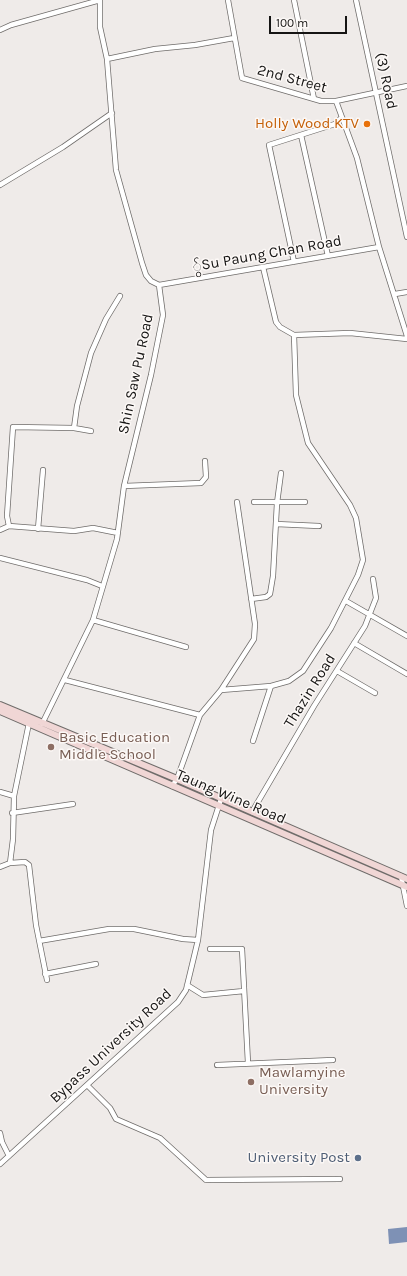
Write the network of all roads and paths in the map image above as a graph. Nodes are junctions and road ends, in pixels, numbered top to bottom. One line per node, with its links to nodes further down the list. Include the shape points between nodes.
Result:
1 (100, 0): 5 (street); 7 (street, via 100,27)
2 (228, 0): 6 (street)
3 (294, 0): 10 (street)
4 (356, 0): 9 (street, (3) Road)
5 (0, 30)
6 (234, 38): 7 (street, via 155,49); 10 (street, 2nd Street, via 242,78)
7 (107, 59): 12 (street)
8 (407, 86): 9 (street, 2nd Street)
9 (376, 92): 11 (street, 2nd Street); 16 (street, (3) Road)
10 (314, 99): 11 (street, 2nd Street)
11 (336, 101): 13 (street)
12 (112, 113): 15 (street, via 63,147); 21 (street, via 116,170 146,275)
13 (342, 117): 14 (street, via 335,124); 17 (street, via 357,158)
14 (301, 134): 18 (street); 19 (street, via 269,145)
15 (0, 185)
16 (407, 237)
17 (379, 246): 18 (street, ်ွSu Paung Chan Road); 23 (street)
18 (328, 256): 19 (street, ်ွSu Paung Chan Road)
19 (294, 262): 20 (street, ်ွSu Paung Chan Road)
20 (263, 267): 21 (street, ်ွSu Paung Chan Road); 25 (street, via 276,322)
21 (159, 285): 32 (street, Shin Saw Pu Road, via 162,322)
22 (407, 292): 23 (street)
23 (395, 294): 26 (street)
24 (120, 296): 27 (street, via 106,319 91,353)
25 (294, 335): 26 (street); 47 (street, via 296,395 308,443 356,518 363,555 358,575)
26 (407, 337)
27 (74, 428): 28 (street); 38 (street, via 13,428 7,516)
28 (91, 431)
29 (205, 461): 32 (street, via 206,478 201,483)
30 (43, 470): 40 (street)
31 (281, 473): 36 (street)
32 (124, 486): 42 (street, Shin Saw Pu Road)
33 (237, 502): 46 (street)
34 (254, 502): 36 (street)
35 (305, 502): 36 (street)
36 (277, 503): 37 (street)
37 (276, 524): 39 (street); 46 (street, via 270,594 266,598)
38 (9, 526): 40 (street); 41 (street)
39 (319, 526)
40 (38, 528): 42 (street, via 74,531 93,528)
41 (0, 530)
42 (118, 533): 45 (street, Shin Saw Pu Road)
43 (0, 558): 45 (street)
44 (373, 579): 48 (street, Thazin Road, via 376,598)
45 (102, 586): 49 (street, Shin Saw Pu Road)
46 (251, 599): 57 (street, via 255,624 254,639)
47 (346, 600): 48 (street); 56 (street, via 303,671 289,681)
48 (370, 615): 50 (street); 51 (street, Thazin Road)
49 (93, 620): 52 (street); 55 (street, Shin Saw Pu Road)
50 (407, 636)
51 (354, 643): 53 (street, Thazin Road); 54 (street)
52 (186, 647)
53 (337, 671): 58 (street); 72 (street, Thazin Road)
54 (407, 674)
55 (65, 680): 61 (street); 63 (street, Shin Saw Pu Road)
56 (271, 686): 57 (street); 64 (street)
57 (221, 690): 61 (street)
58 (374, 693)
59 (0, 705): 63 (main road, Taung Wine Road)
60 (0, 711): 62 (main road, Taung Wine Road)
61 (200, 715): 65 (street)
62 (29, 724): 66 (main road, Taung Wine Road); 68 (street)
63 (42, 724): 65 (main road, Taung Wine Road)
64 (253, 741)
65 (177, 779): 66 (street); 69 (main road, Taung Wine Road)
66 (172, 786): 71 (main road, Taung Wine Road)
67 (0, 792): 68 (street)
68 (14, 796): 73 (street)
69 (221, 799): 71 (street, Bypass University Road); 72 (main road, Taung Wine Road)
70 (73, 804): 73 (street)
71 (219, 805): 77 (main road, Taung Wine Road); 79 (street, Bypass University Road, via 210,830)
72 (252, 812): 76 (main road, Taung Wine Road)
73 (12, 813): 74 (street, via 13,839)
74 (10, 863): 75 (street); 80 (street, via 25,862 29,865)
75 (0, 867)
76 (404, 878): 77 (street)
77 (405, 886): 78 (street)
78 (407, 906)
79 (198, 940): 80 (street, via 183,939 154,931 109,929); 85 (street, Bypass University Road)
80 (39, 941): 83 (street)
81 (210, 949): 86 (street, via 242,949)
82 (96, 964): 83 (street)
83 (45, 974): 84 (street)
84 (47, 980)
85 (187, 985): 86 (street, via 203,995); 90 (street, Bypass University Road, via 178,1002)
86 (244, 991): 88 (street)
87 (333, 1060): 88 (street)
88 (248, 1063): 89 (street)
89 (217, 1065)
90 (87, 1085): 92 (street, Bypass University Road); 94 (street, via 110,1108 116,1119 160,1138 206,1180)
91 (0, 1133): 92 (street)
92 (9, 1156): 93 (street, Bypass University Road)
93 (0, 1164)
94 (340, 1179)

